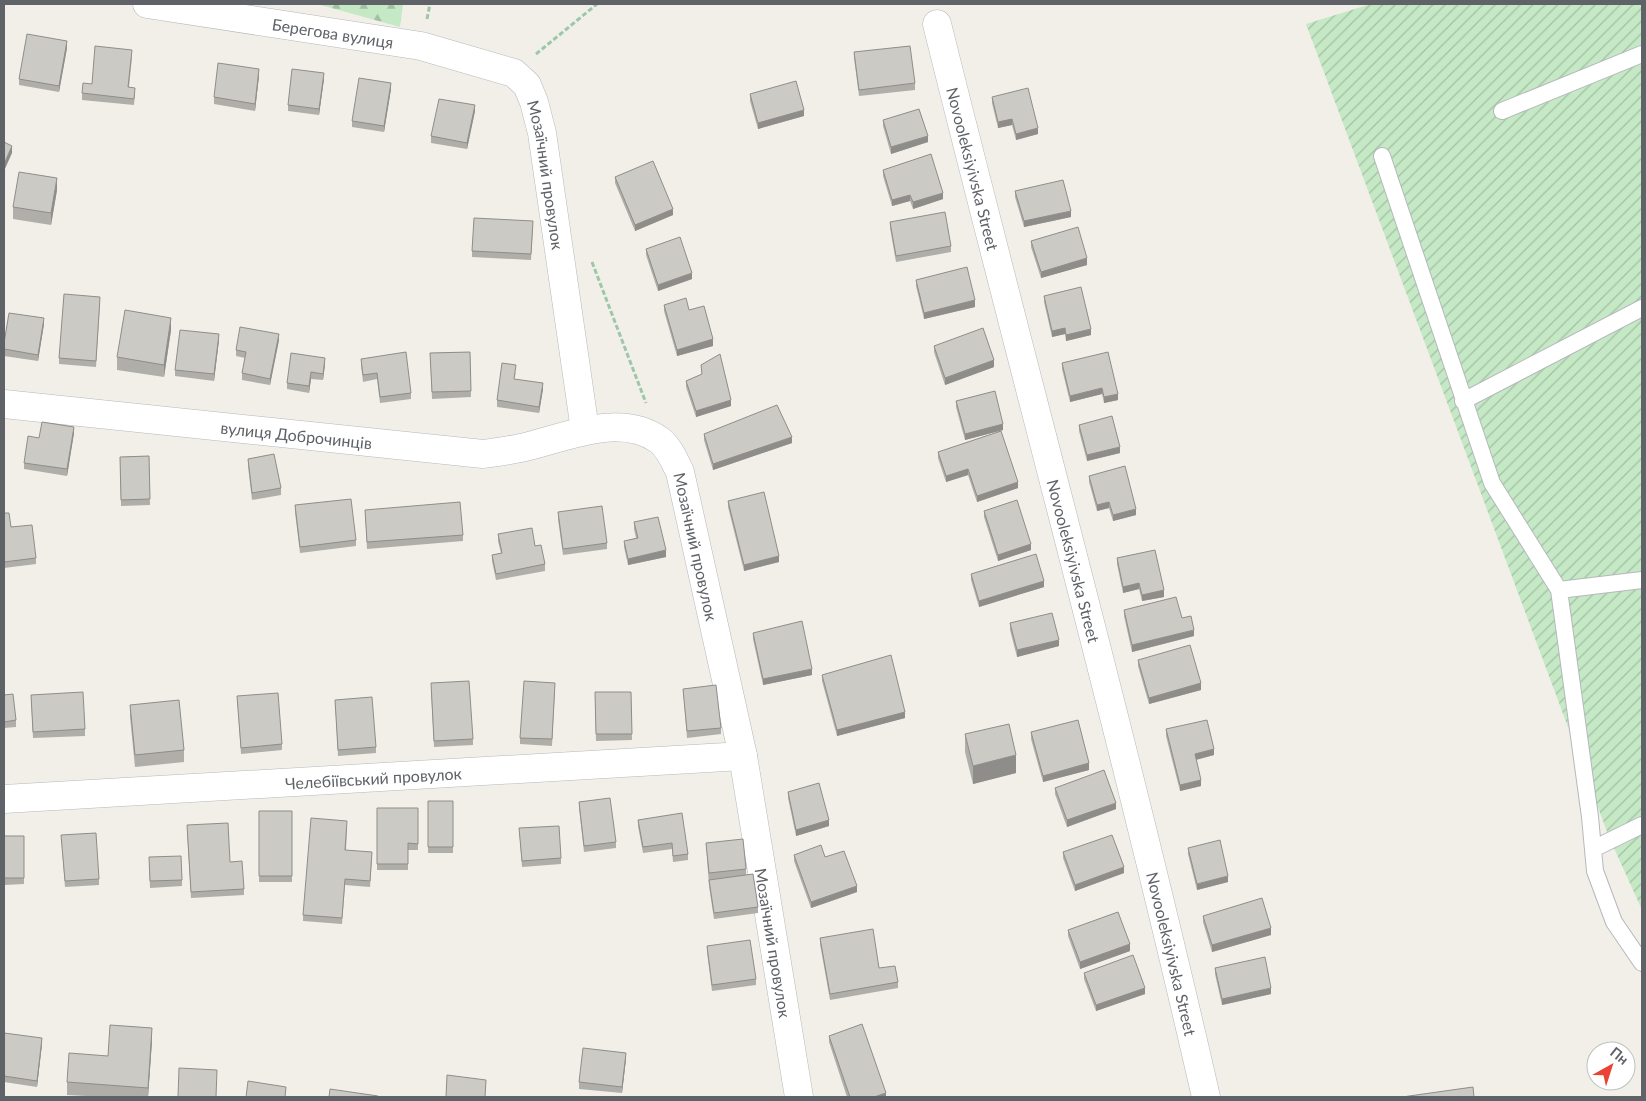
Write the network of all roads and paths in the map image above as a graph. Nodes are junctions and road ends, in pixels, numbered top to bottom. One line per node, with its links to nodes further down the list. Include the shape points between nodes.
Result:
1 (148, 4): 5 (street, Берегова вулиця, via 421,46)
2 (598, 4): 5 (path)
3 (937, 24): 22 (street, Novooleksiyivska Street, via 1168,930)
4 (1642, 54): 6 (lane)
5 (514, 73): 12 (street, Мозаїчний провулок, via 527,86 542,133)
6 (1502, 112)
7 (1382, 156): 10 (lane)
8 (589, 254): 13 (path)
9 (1642, 308): 10 (lane)
10 (1463, 401): 15 (lane, via 1492,483)
11 (4, 404): 12 (street, вулиця Доброчинців, via 483,454 527,447)
12 (585, 430): 13 (street, Мозаїчний провулок, via 640,429)
13 (661, 441): 16 (street, Мозаїчний провулок, via 680,472)
14 (1642, 580): 15 (lane)
15 (1559, 590): 19 (lane)
16 (743, 756): 17 (street, Челебіївський провулок); 21 (street, Мозаїчний провулок)
17 (4, 799)
18 (1642, 825): 19 (lane)
19 (1593, 849): 20 (lane, via 1595,871 1614,922)
20 (1642, 963)
21 (799, 1097)
22 (1206, 1097)

